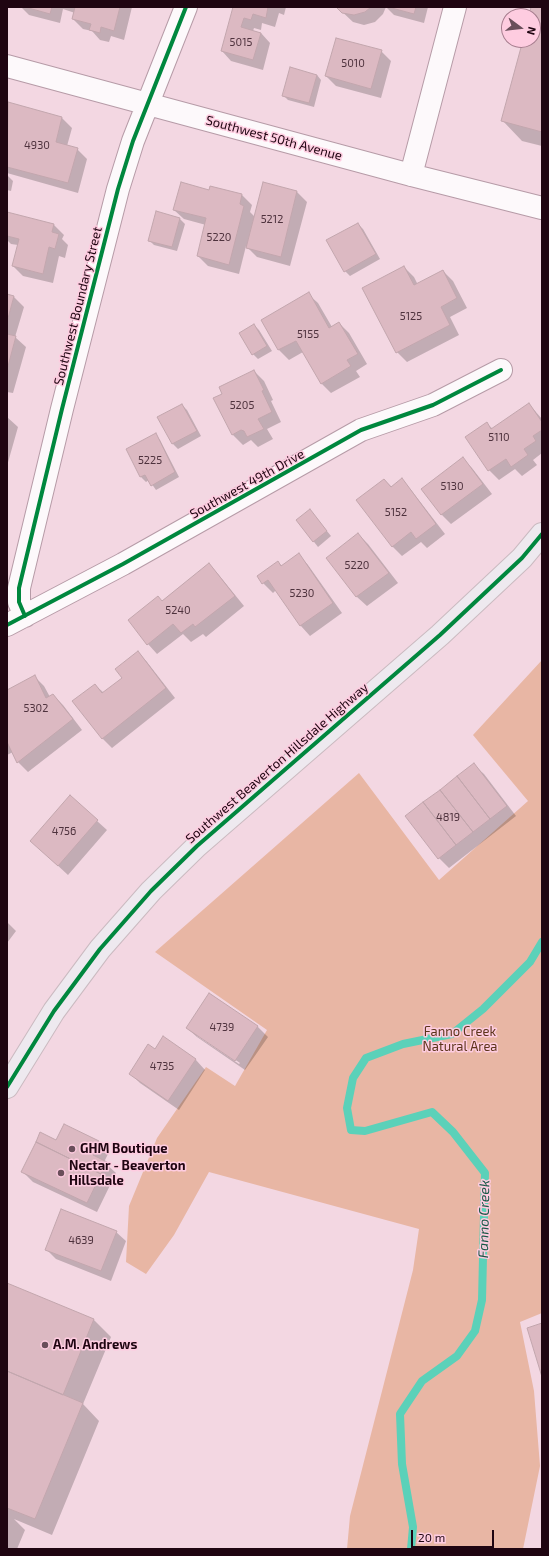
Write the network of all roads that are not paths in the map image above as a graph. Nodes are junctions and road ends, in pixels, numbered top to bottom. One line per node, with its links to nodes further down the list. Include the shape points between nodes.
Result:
1 (186, 7): 4 (street, Southwest Boundary Street)
2 (455, 7): 5 (street)
3 (7, 66): 4 (street, Southwest 50th Avenue)
4 (148, 104): 5 (street, Southwest 50th Avenue); 9 (street, Southwest Boundary Street, via 118,189 60,416 21,577)
5 (411, 175): 6 (street, Southwest 50th Avenue)
6 (542, 208)
7 (501, 370): 9 (street, Southwest 49th Drive, via 433,405 361,430)
8 (542, 534): 10 (main road, Southwest Beaverton Hillsdale Highway, via 522,558 440,635 197,846 152,891 100,949 54,1011)
9 (16, 621)
10 (7, 1087)

